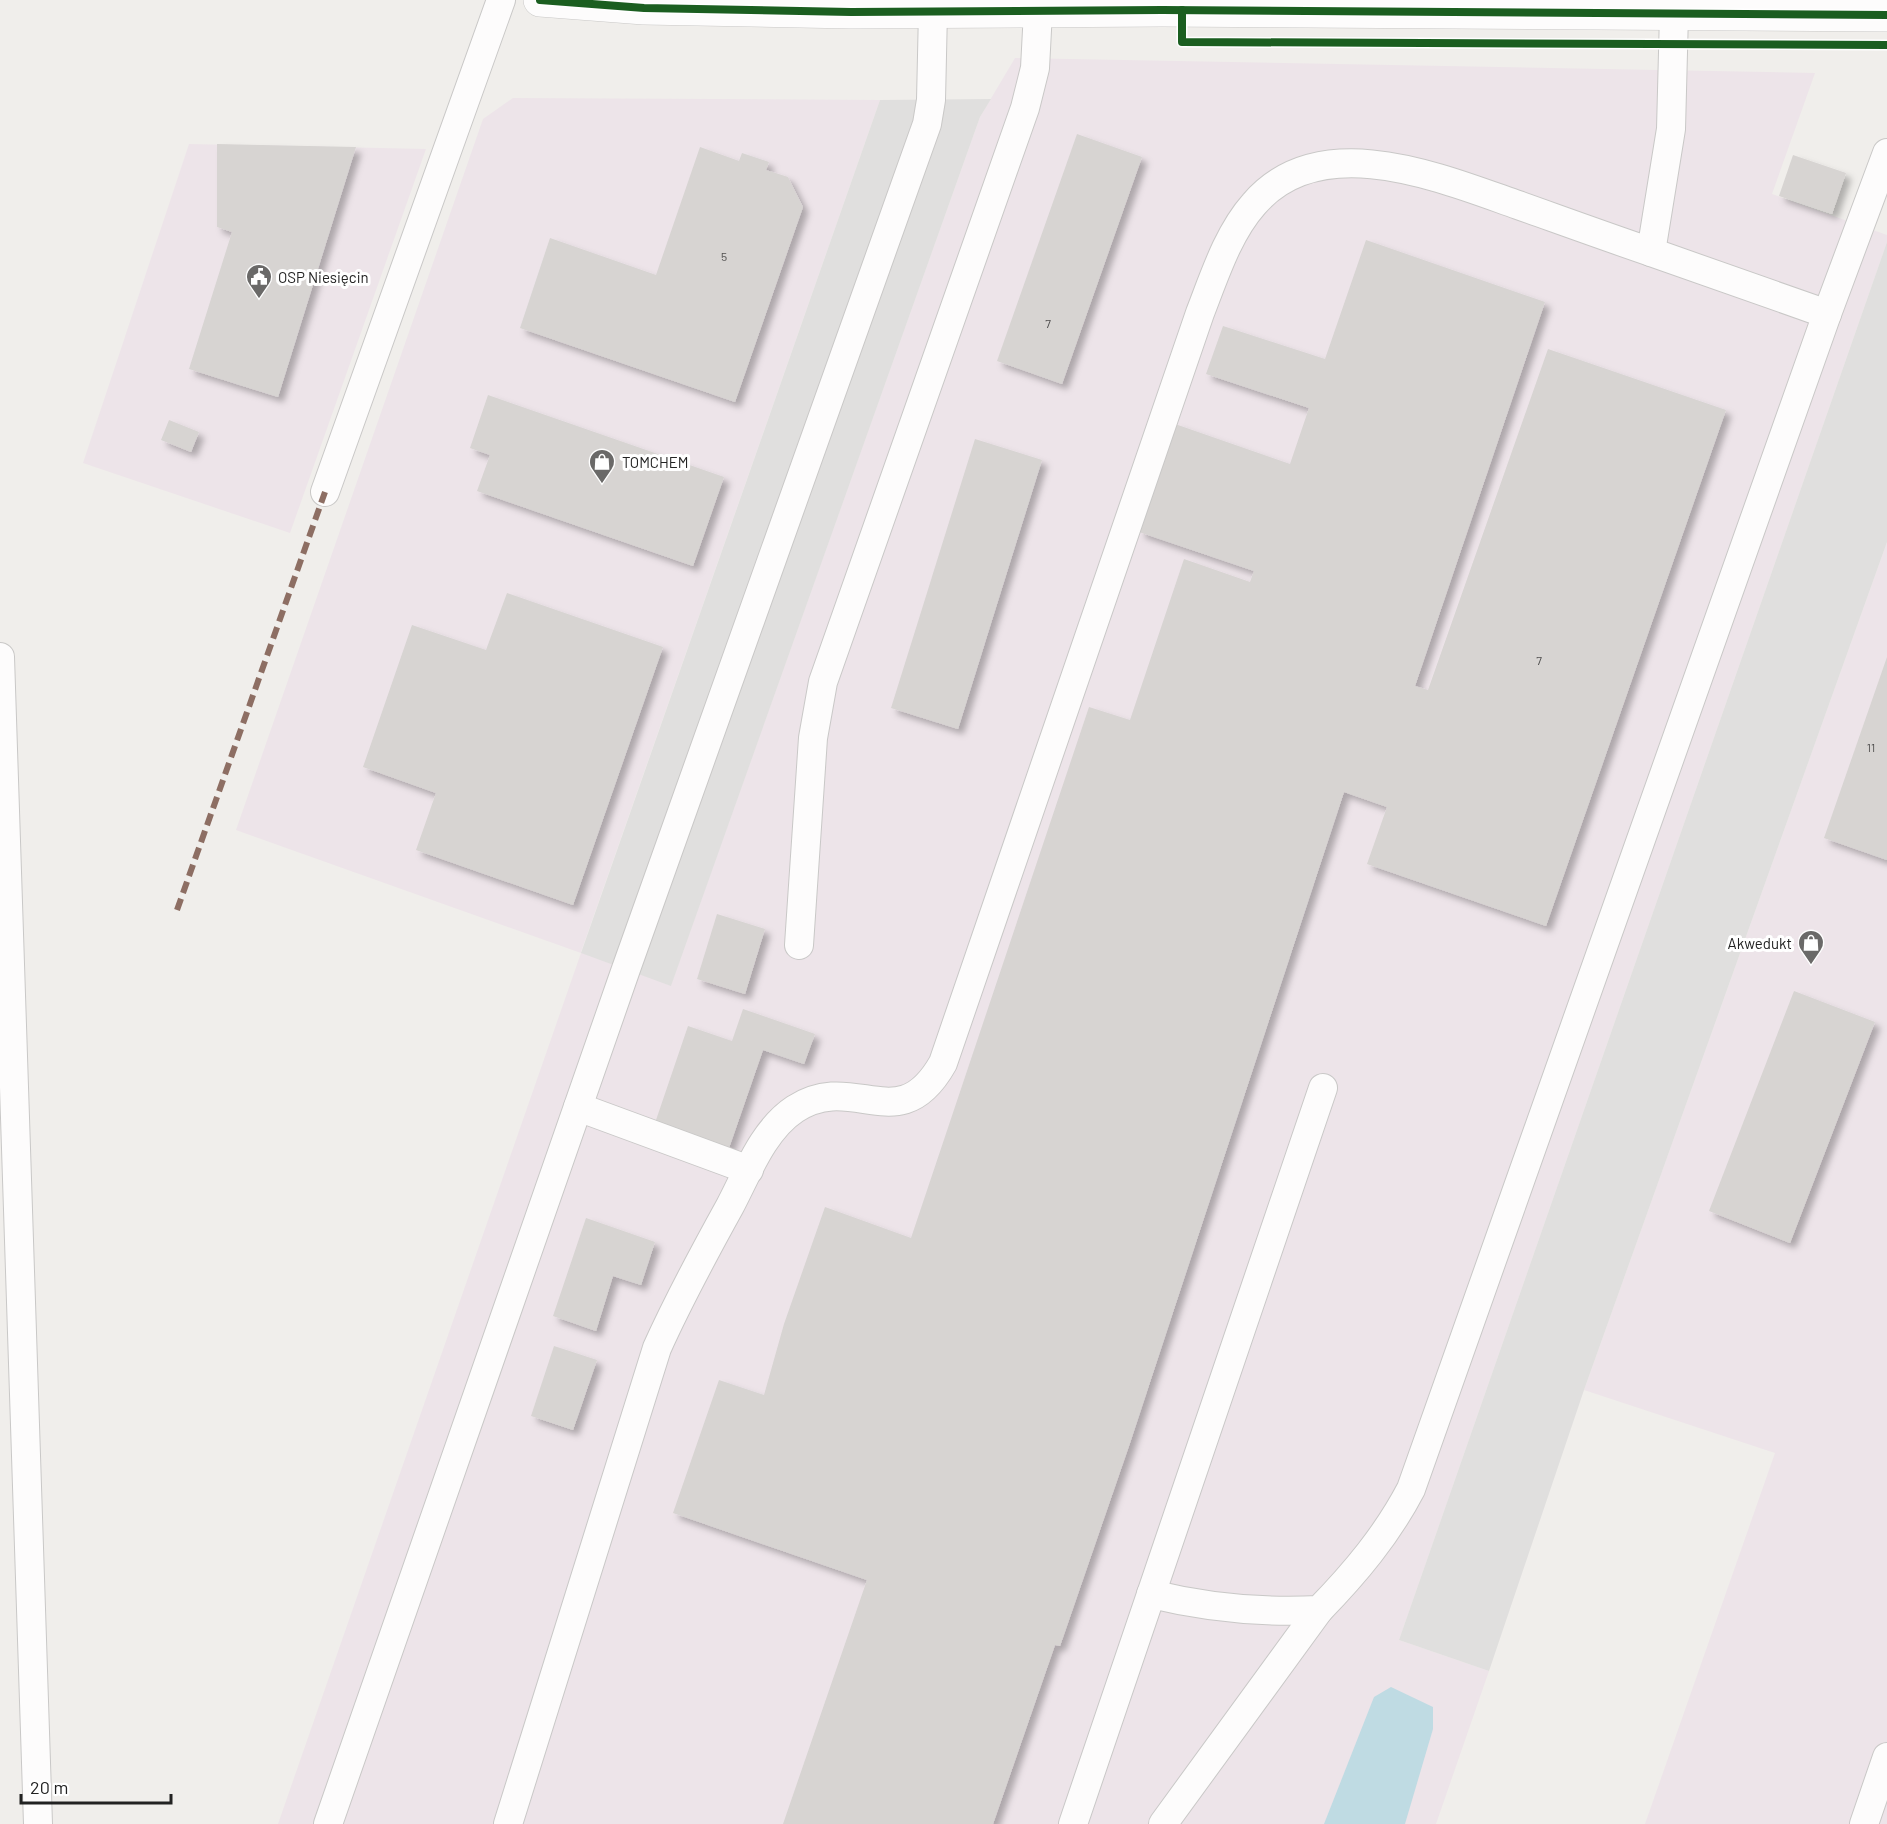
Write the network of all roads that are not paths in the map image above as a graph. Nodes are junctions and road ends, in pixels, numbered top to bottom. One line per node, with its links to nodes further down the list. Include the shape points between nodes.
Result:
1 (501, 0): 10 (lane)
2 (540, 0): 3 (street, via 644,8)
3 (933, 11): 4 (street); 14 (lane, via 932,100 927,124)
4 (1038, 11): 5 (street); 12 (lane, via 1035,68 1025,108 823,681 813,738)
5 (1674, 14): 6 (street); 8 (lane, via 1671,129)
6 (1887, 15)
7 (1887, 153): 9 (lane)
8 (1651, 252): 9 (lane); 15 (lane, via 1437,177 1387,165 1335,165 1310,170 1269,189 1253,204 1230,243 1200,313 943,1063 929,1085 912,1099 888,1102 828,1097 803,1104 776,1126)
9 (1827, 314): 17 (lane, via 1421,1463 1407,1497 1383,1537)
10 (325, 492)
11 (0, 657): 19 (lane)
12 (799, 945)
13 (1323, 1088): 16 (lane)
14 (578, 1107): 15 (lane); 20 (lane)
15 (750, 1170): 21 (lane, via 657,1348)
16 (1152, 1594): 17 (lane, via 1233,1610); 22 (lane)
17 (1319, 1610): 23 (lane)
18 (1887, 1757): 24 (lane)
19 (38, 1824)
20 (328, 1824)
21 (508, 1824)
22 (1073, 1824)
23 (1163, 1824)
24 (1864, 1824)

